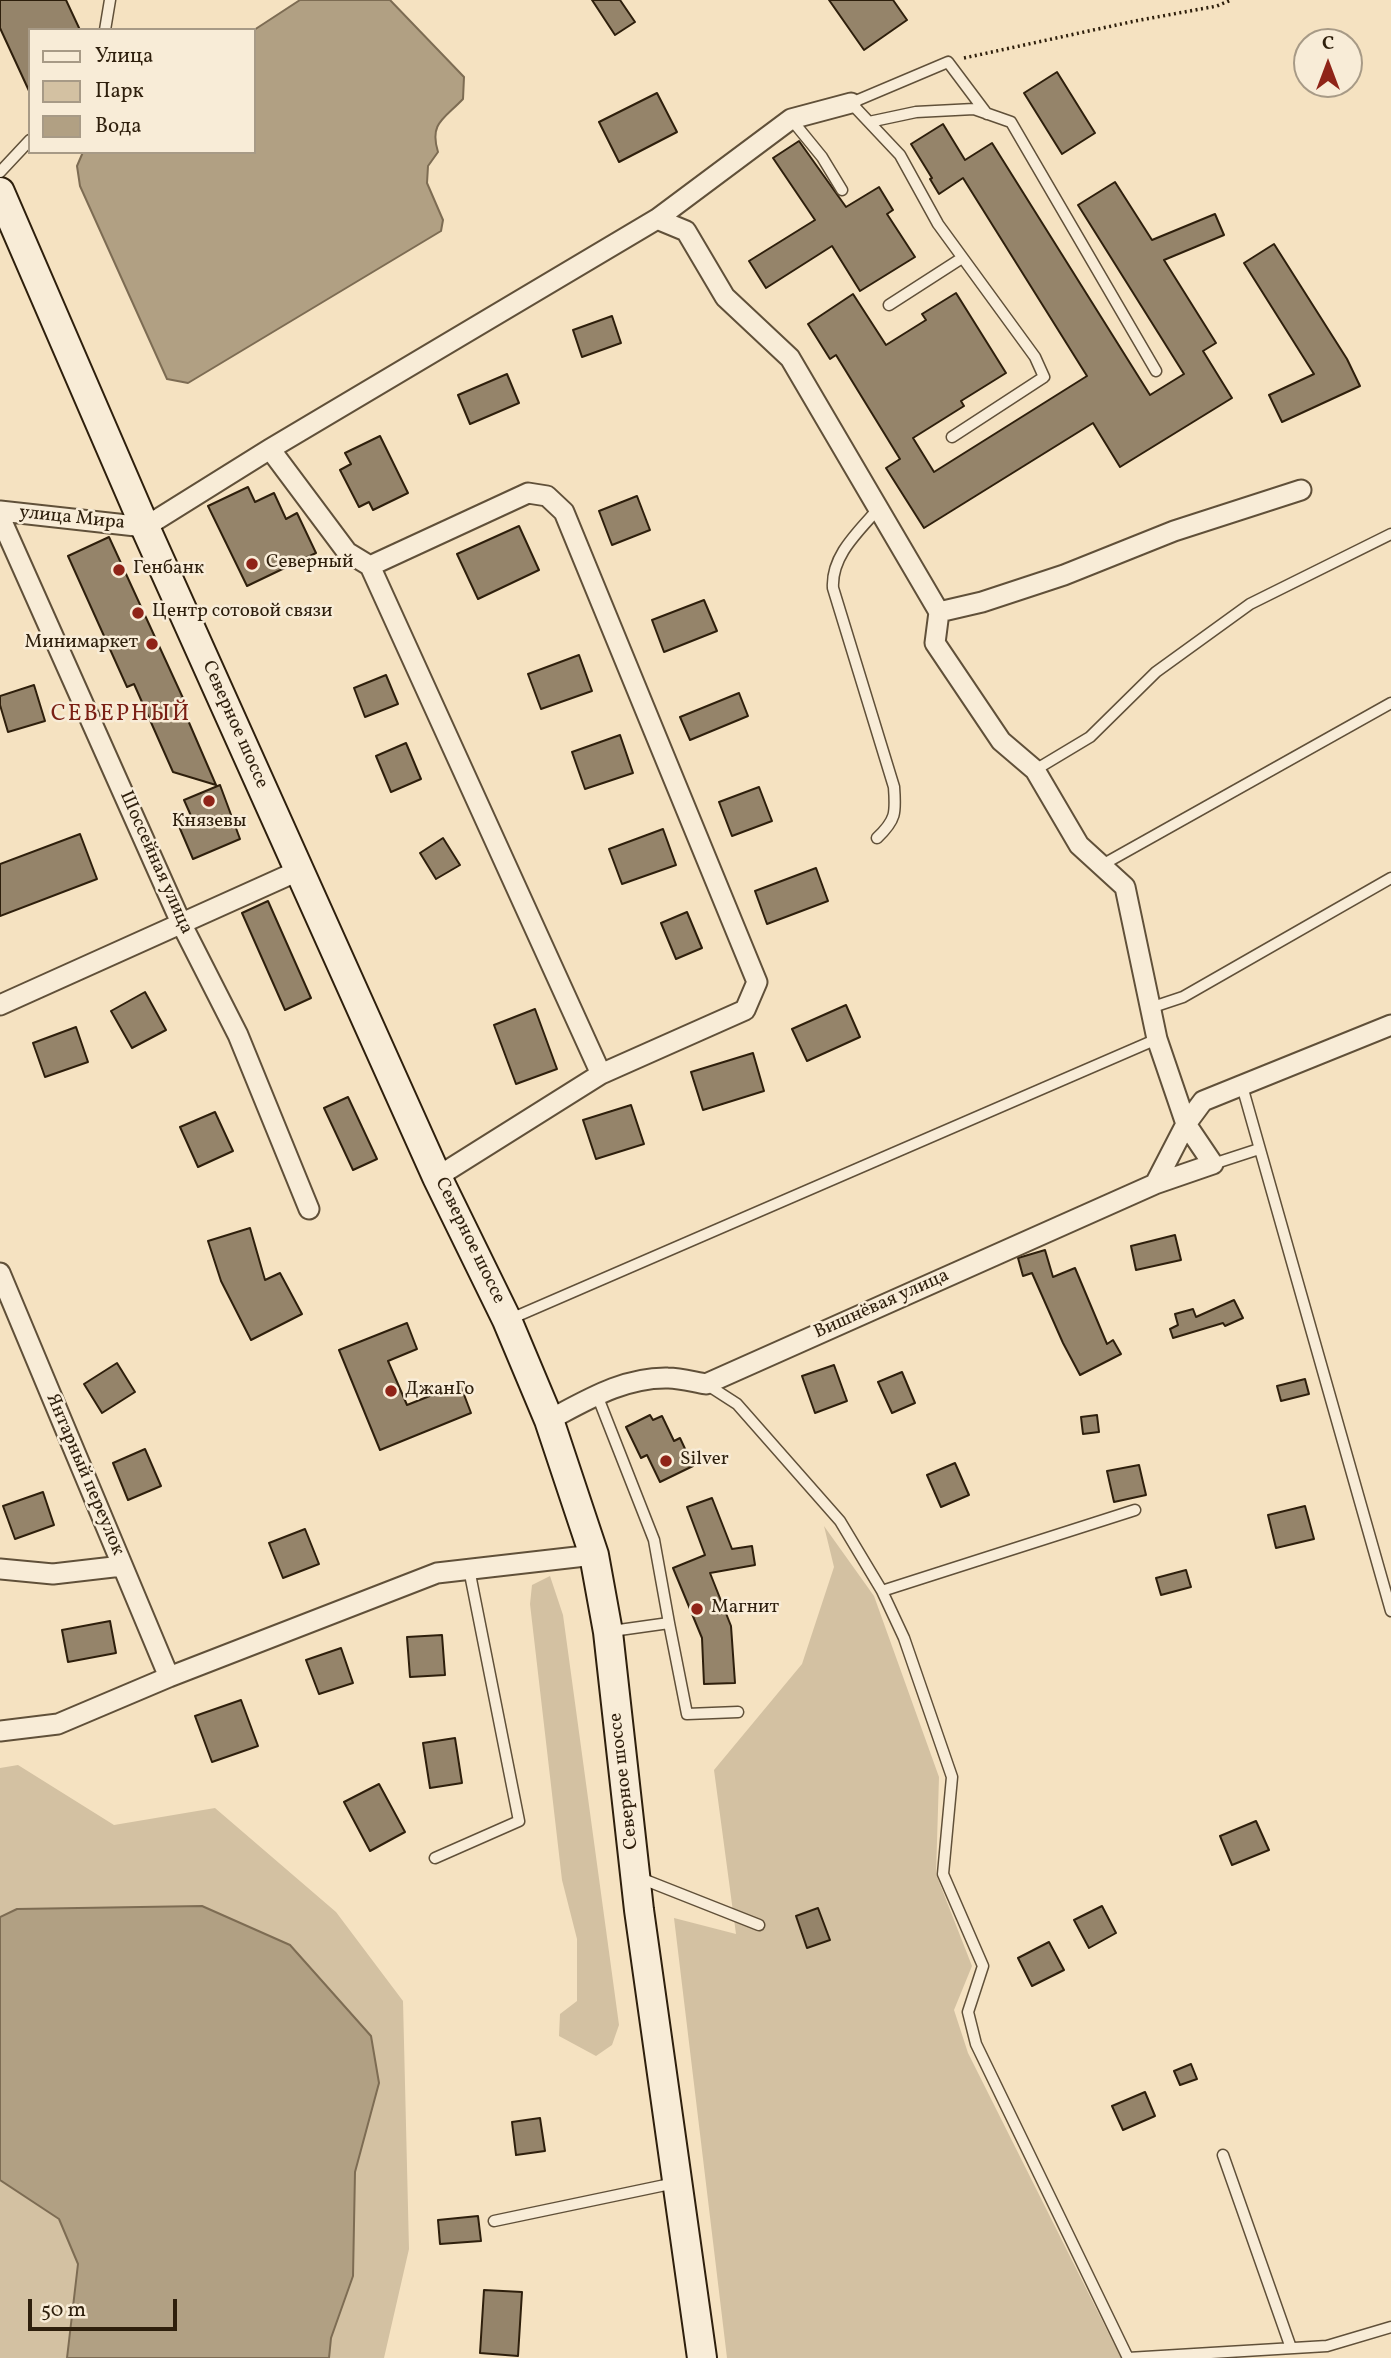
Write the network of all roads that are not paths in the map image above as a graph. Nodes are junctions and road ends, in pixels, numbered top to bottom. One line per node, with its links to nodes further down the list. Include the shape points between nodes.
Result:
1 (110, 0): 2 (lane)
2 (104, 28)
3 (851, 103): 4 (lane, via 948,62); 5 (street); 6 (lane)
4 (987, 114): 6 (lane, via 974,109 916,112); 14 (lane, via 1012,122)
5 (791, 119): 9 (lane); 11 (street)
6 (869, 122): 12 (lane, via 900,155)
7 (28, 142): 8 (lane)
8 (0, 172)
9 (842, 190)
10 (0, 192): 21 (main road, Северное шоссе)
11 (657, 219): 16 (street); 18 (street, via 686,231 725,297 790,358)
12 (962, 258): 13 (lane); 15 (lane, via 1035,357 1044,377)
13 (889, 305)
14 (1156, 371)
15 (952, 437)
16 (270, 449): 21 (street); 23 (street, via 346,551)
17 (1301, 490): 24 (street, via 1174,531 1064,575)
18 (878, 509): 24 (street); 27 (lane, via 844,549 832,574 894,787 896,812)
19 (0, 512): 21 (street, улица Мира)
20 (0, 517): 31 (street, Шоссейная улица)
21 (145, 527): 29 (main road, Северное шоссе)
22 (1391, 534): 26 (lane, via 1250,604 1156,672 1090,737)
23 (370, 566): 36 (street); 36 (street, via 528,493 547,496 564,512 757,982 745,1010)
24 (939, 612): 26 (street, via 935,643 1001,741)
25 (1391, 703): 28 (lane)
26 (1035, 770): 28 (street, via 1079,845)
27 (877, 838)
28 (1102, 864): 33 (street, via 1125,887)
29 (300, 870): 31 (street); 41 (main road, Северное шоссе)
30 (1391, 878): 33 (lane, via 1183,997)
31 (182, 925): 32 (street); 43 (street, Шоссейная улица, via 238,1035)
32 (0, 1005)
33 (1150, 1008): 35 (street)
34 (1391, 1025): 37 (street)
35 (1157, 1039): 38 (street); 45 (lane)
36 (601, 1074): 41 (street)
37 (1242, 1086): 38 (street, via 1203,1101); 39 (lane)
38 (1186, 1124): 40 (street); 42 (street)
39 (1259, 1149): 40 (lane); 55 (lane)
40 (1213, 1164): 42 (street, Вишнёвая улица)
41 (437, 1177): 45 (main road, Северное шоссе)
42 (1155, 1184): 46 (street, Вишнёвая улица)
43 (309, 1209)
44 (0, 1273): 51 (street, Янтарный переулок)
45 (507, 1320): 48 (main road, Северное шоссе)
46 (706, 1384): 47 (street, via 669,1378 632,1381); 54 (lane, via 737,1404 840,1521)
47 (597, 1395): 48 (street); 56 (lane, via 654,1540)
48 (549, 1420): 50 (main road, Северное шоссе)
49 (1135, 1510): 54 (lane)
50 (594, 1555): 52 (street); 57 (main road, Северное шоссе)
51 (122, 1566): 53 (street, via 53,1574); 58 (street, Янтарный переулок)
52 (469, 1568): 58 (street, via 437,1573); 61 (lane, via 519,1821)
53 (0, 1569)
54 (882, 1591): 70 (lane, via 904,1638 952,1777 943,1874 983,1966 968,2012 976,2044)
55 (1391, 1611)
56 (669, 1623): 57 (lane); 59 (lane, via 687,1714)
57 (608, 1632): 62 (main road, Северное шоссе)
58 (169, 1677): 60 (street, via 58,1724)
59 (738, 1712)
60 (0, 1731)
61 (435, 1857)
62 (636, 1877): 63 (lane); 65 (main road, Северное шоссе)
63 (759, 1925)
64 (1223, 2155): 68 (lane)
65 (678, 2182): 66 (lane); 69 (main road, Северное шоссе)
66 (494, 2221)
67 (1391, 2327): 68 (lane, via 1327,2346)
68 (1291, 2348): 70 (lane)
69 (702, 2358)
70 (1128, 2358)

